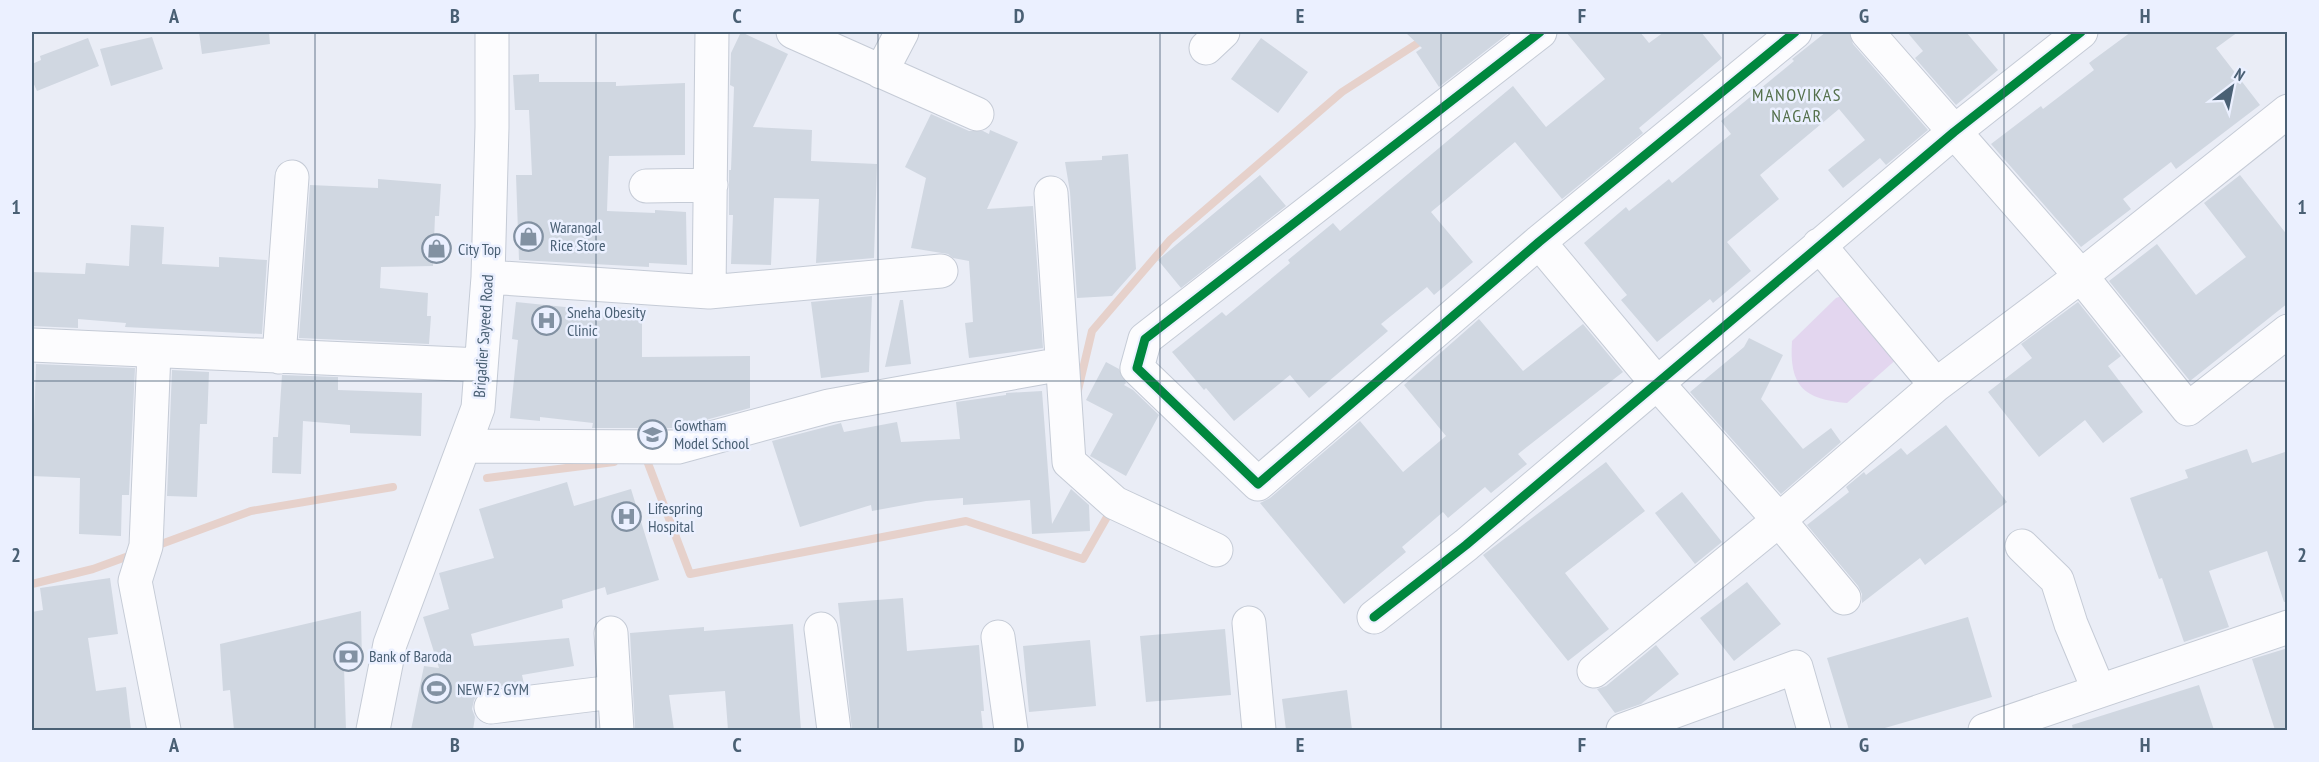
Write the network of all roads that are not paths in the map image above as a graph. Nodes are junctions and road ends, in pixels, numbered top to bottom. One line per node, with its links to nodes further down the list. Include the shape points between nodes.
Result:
1 (492, 32): 21 (street, Brigadier Sayeed Road)
2 (712, 32): 14 (street)
3 (793, 32): 9 (street)
4 (902, 32): 9 (street)
5 (1540, 32): 17 (street, via 1145,339 1137,368 1258,484)
6 (1795, 32): 17 (street)
7 (1867, 32): 12 (street)
8 (2081, 32): 12 (street)
9 (881, 72): 11 (street)
10 (2288, 111): 20 (street)
11 (977, 114)
12 (1954, 132): 18 (street); 20 (street)
13 (292, 177): 26 (street)
14 (711, 185): 15 (street); 22 (street)
15 (646, 186)
16 (1051, 193): 27 (street)
17 (1539, 242): 29 (street)
18 (1819, 245): 29 (street); 30 (street)
19 (941, 271): 22 (street)
20 (2080, 276): 23 (street, via 2188,409); 30 (street)
21 (488, 277): 22 (street); 28 (street, Brigadier Sayeed Road)
22 (709, 292)
23 (2288, 331)
24 (32, 345): 25 (street)
25 (154, 352): 26 (street); 46 (street, via 146,546 135,581)
26 (279, 357): 28 (street)
27 (1062, 364): 31 (street, via 829,406 678,447); 34 (street, via 1068,462 1115,503)
28 (481, 366): 31 (street, Brigadier Sayeed Road, via 478,408)
29 (1656, 382): 32 (street); 36 (street, via 1466,545)
30 (1936, 385): 32 (street)
31 (464, 446): 47 (street, Brigadier Sayeed Road, via 390,644)
32 (1779, 520): 35 (street); 42 (street)
33 (2022, 546): 44 (street, via 2056,580)
34 (1216, 550)
35 (1844, 598)
36 (1374, 617)
37 (1249, 623): 51 (street)
38 (2288, 627): 44 (street)
39 (821, 629): 49 (street)
40 (611, 633): 43 (street)
41 (998, 637): 50 (street)
42 (1594, 671)
43 (613, 692): 45 (street); 48 (street)
44 (2099, 692): 54 (street)
45 (491, 707)
46 (164, 730)
47 (373, 730)
48 (617, 730)
49 (834, 730)
50 (1011, 730)
51 (1259, 730)
52 (1623, 730): 53 (street, via 1796,667)
53 (1814, 730)
54 (1985, 730)

